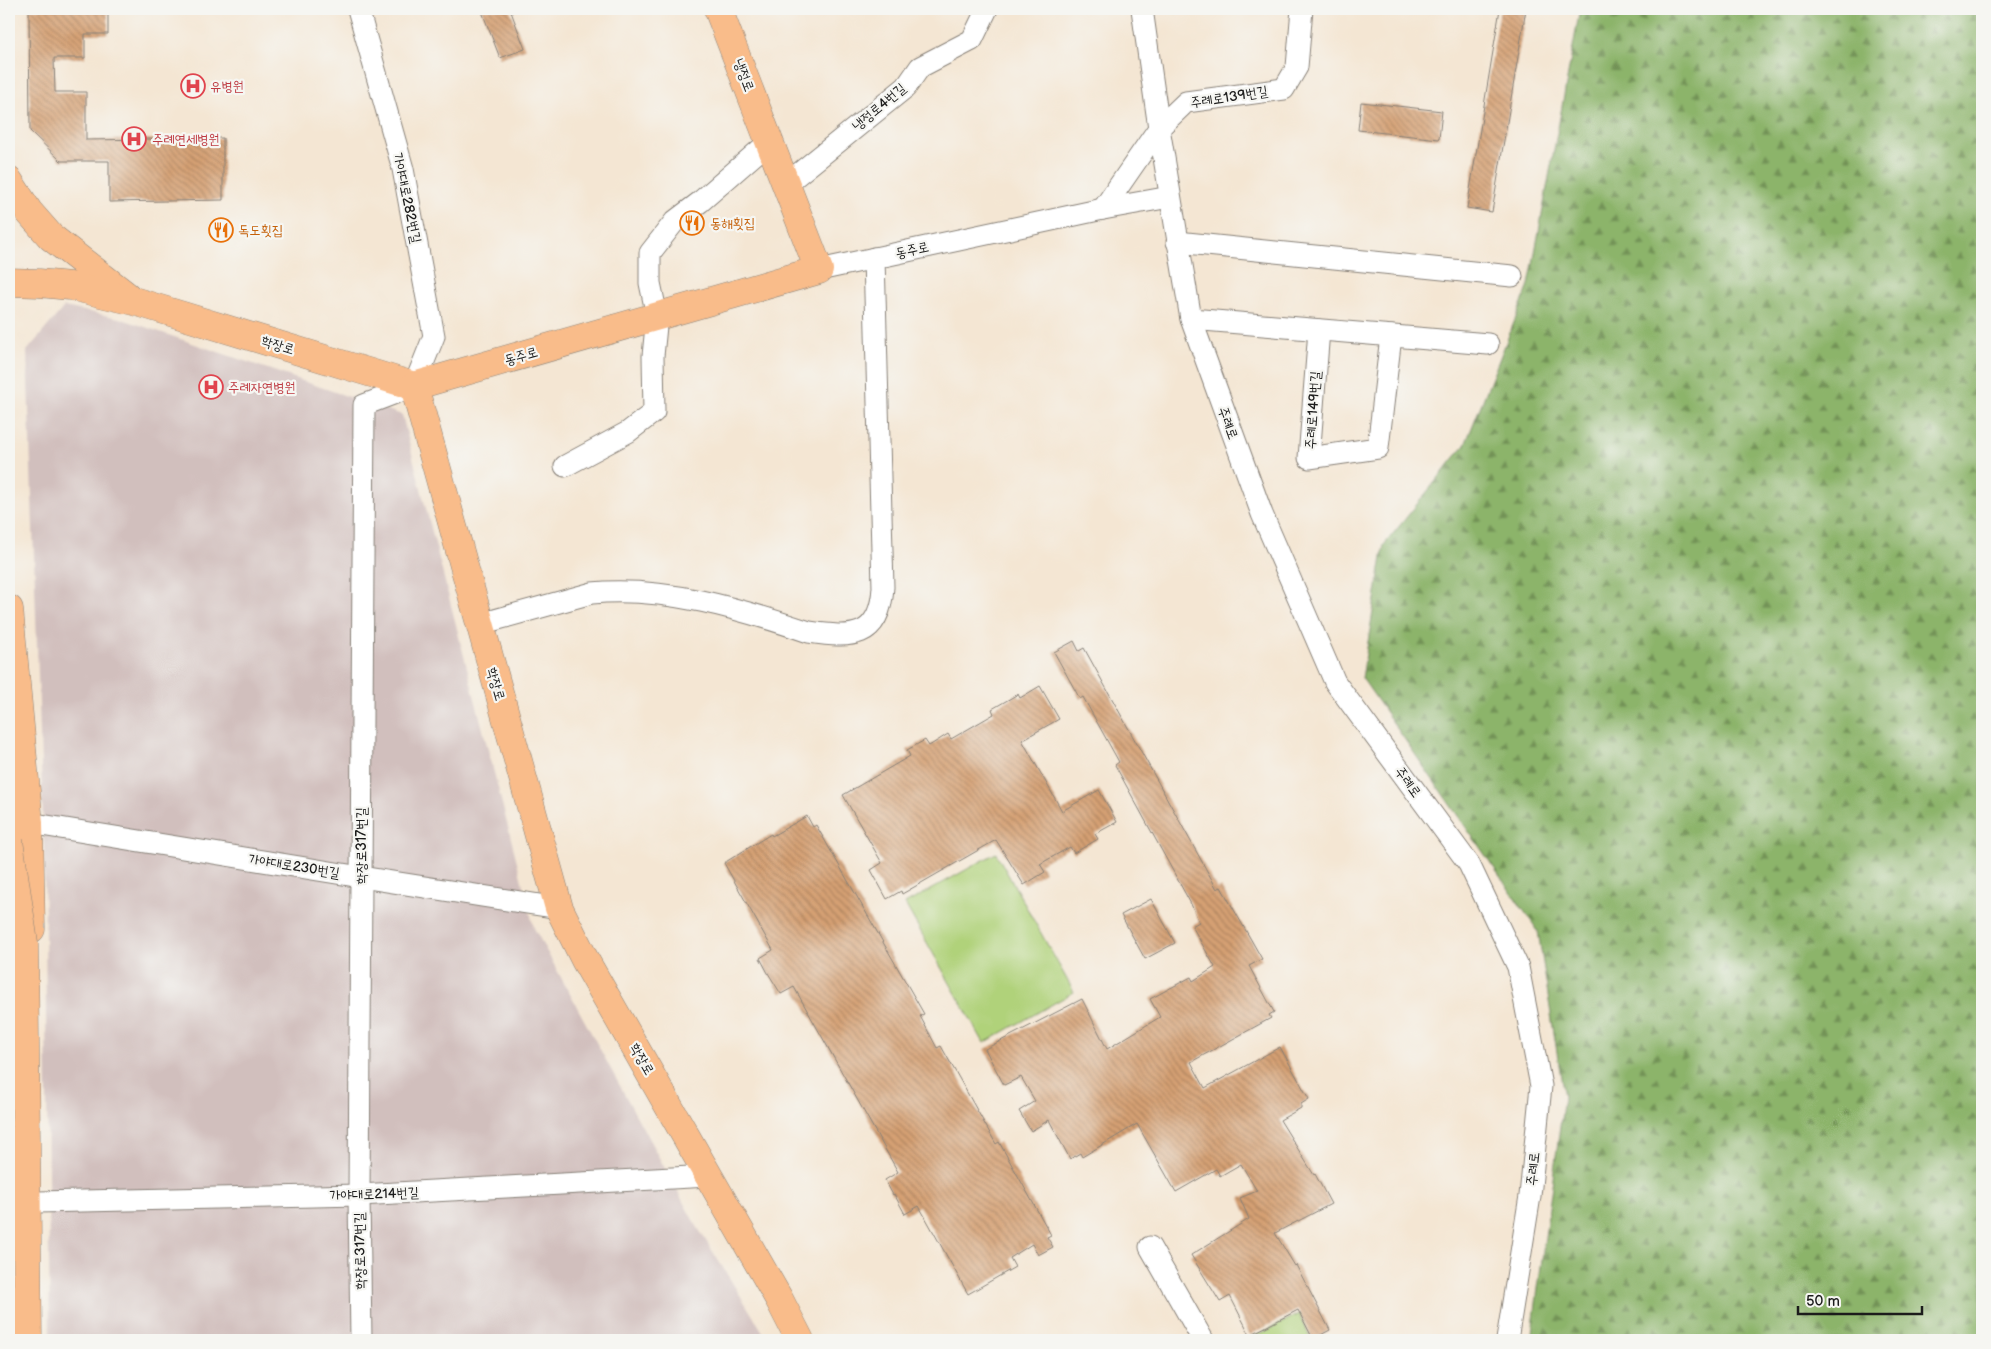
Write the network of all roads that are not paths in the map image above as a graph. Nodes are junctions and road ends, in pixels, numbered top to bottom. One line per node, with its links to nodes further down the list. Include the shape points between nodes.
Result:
1 (358, 9): 25 (street, 가야대로282번길, via 403,170 434,336)
2 (718, 9): 7 (main road, 냉정로)
3 (987, 9): 9 (street, 냉정로4번길, via 972,40 920,67 906,87)
4 (1142, 9): 6 (street, 주례로)
5 (1302, 9): 6 (street, 주례로139번길, via 1297,67 1284,88 1186,102)
6 (1158, 128): 10 (street, 주례로); 11 (street)
7 (769, 142): 9 (main road, 냉정로); 20 (street, via 675,221 650,253 650,283)
8 (9, 181): 18 (main road, via 29,212 51,237)
9 (786, 184): 14 (main road, 냉정로)
10 (1170, 197): 11 (street, 동주로); 12 (street, 주례로)
11 (1103, 209): 13 (street, 동주로)
12 (1177, 242): 15 (street); 21 (street, 주례로)
13 (874, 258): 14 (street, 동주로); 28 (street, via 883,587 879,614 871,624 848,636 829,635 682,597 605,592)
14 (819, 270): 20 (main road, 동주로)
15 (1512, 276)
16 (9, 282): 17 (main road, 학장로)
17 (39, 283): 18 (main road, 학장로, via 70,286); 19 (main road, via 14,297)
18 (134, 301): 25 (main road, 학장로)
19 (9, 305)
20 (657, 316): 25 (main road, 동주로); 26 (street, via 652,356 654,412 628,432)
21 (1191, 319): 22 (street); 44 (street, 주례로, via 1262,514 1335,682 1469,864 1518,967 1541,1086 1530,1196)
22 (1318, 330): 23 (street); 23 (street, 주례로149번길, via 1309,458 1378,448)
23 (1392, 336): 24 (street)
24 (1488, 344)
25 (414, 386): 28 (main road, 학장로); 32 (street, 학장로317번길, via 364,405)
26 (565, 466)
27 (9, 609): 30 (main road)
28 (480, 624): 33 (main road, 학장로)
29 (9, 669): 38 (main road)
30 (29, 823): 32 (street, 가야대로230번길); 36 (main road)
31 (9, 841): 39 (main road, bridge, via 24,943)
32 (361, 878): 33 (street, 가야대로230번길); 35 (street, 학장로317번길)
33 (559, 908): 34 (main road, 학장로, via 585,960)
34 (709, 1176): 35 (street, 가야대로214번길); 42 (main road, 학장로)
35 (358, 1195): 36 (street, 가야대로214번길); 41 (street, 학장로317번길)
36 (38, 1202): 40 (main road)
37 (1150, 1247): 43 (street)
38 (14, 1340)
39 (28, 1340)
40 (40, 1340)
41 (361, 1340)
42 (800, 1340)
43 (1203, 1340)
44 (1507, 1340)

